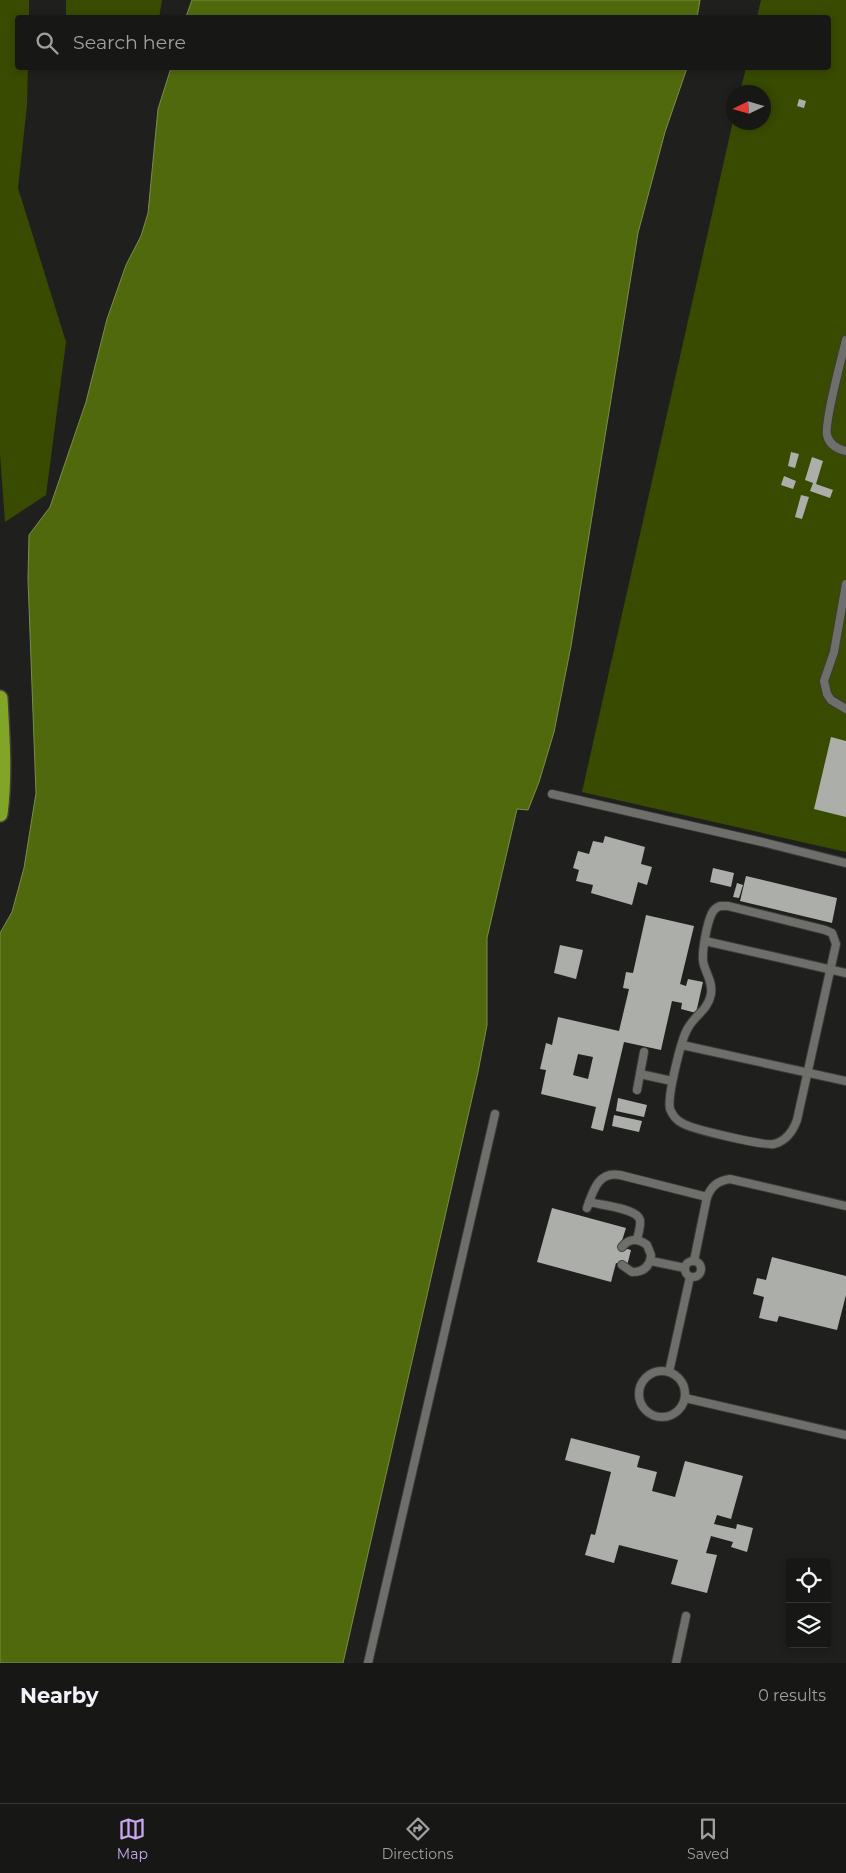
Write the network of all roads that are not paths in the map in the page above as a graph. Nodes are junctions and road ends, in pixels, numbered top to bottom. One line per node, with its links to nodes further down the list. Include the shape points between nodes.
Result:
1 (846, 340): 2 (lane, via 826,432 833,446)
2 (846, 451)
3 (846, 584): 5 (lane, via 834,652 824,681 831,700)
4 (0, 698): 7 (highway, via 3,746)
5 (846, 709)
6 (552, 794): 8 (lane)
7 (0, 814)
8 (846, 863)
9 (705, 941): 10 (lane); 10 (lane, via 712,912 720,906 728,906 828,931 836,944); 12 (lane, via 703,960 711,996 704,1011 688,1027)
10 (832, 970): 11 (lane); 14 (lane)
11 (846, 973)
12 (682, 1045): 14 (lane); 16 (lane)
13 (644, 1052): 15 (lane)
14 (808, 1072): 16 (lane, via 794,1128 782,1140 768,1144 682,1124 670,1107); 17 (lane)
15 (640, 1074): 16 (lane); 18 (lane)
16 (672, 1081)
17 (846, 1081)
18 (637, 1090)
19 (495, 1114): 33 (lane)
20 (707, 1197): 21 (lane, via 715,1184 730,1179); 22 (lane, via 615,1174 600,1180 588,1205 634,1212 640,1218); 25 (lane)
21 (846, 1206)
22 (637, 1240): 23 (lane, via 631,1240); 24 (lane, via 647,1245)
23 (622, 1247)
24 (651, 1261): 26 (lane, via 638,1272); 27 (lane)
25 (694, 1261): 27 (lane, via 688,1262); 28 (lane, via 701,1270 698,1275)
26 (622, 1265)
27 (685, 1268): 28 (lane)
28 (690, 1277): 29 (lane)
29 (669, 1372): 30 (lane, via 684,1387); 30 (lane, via 659,1371 642,1382 640,1402 645,1411 664,1418 674,1415)
30 (685, 1398): 31 (lane)
31 (846, 1436)
32 (686, 1616): 34 (lane)
33 (368, 1663)
34 (676, 1663)

